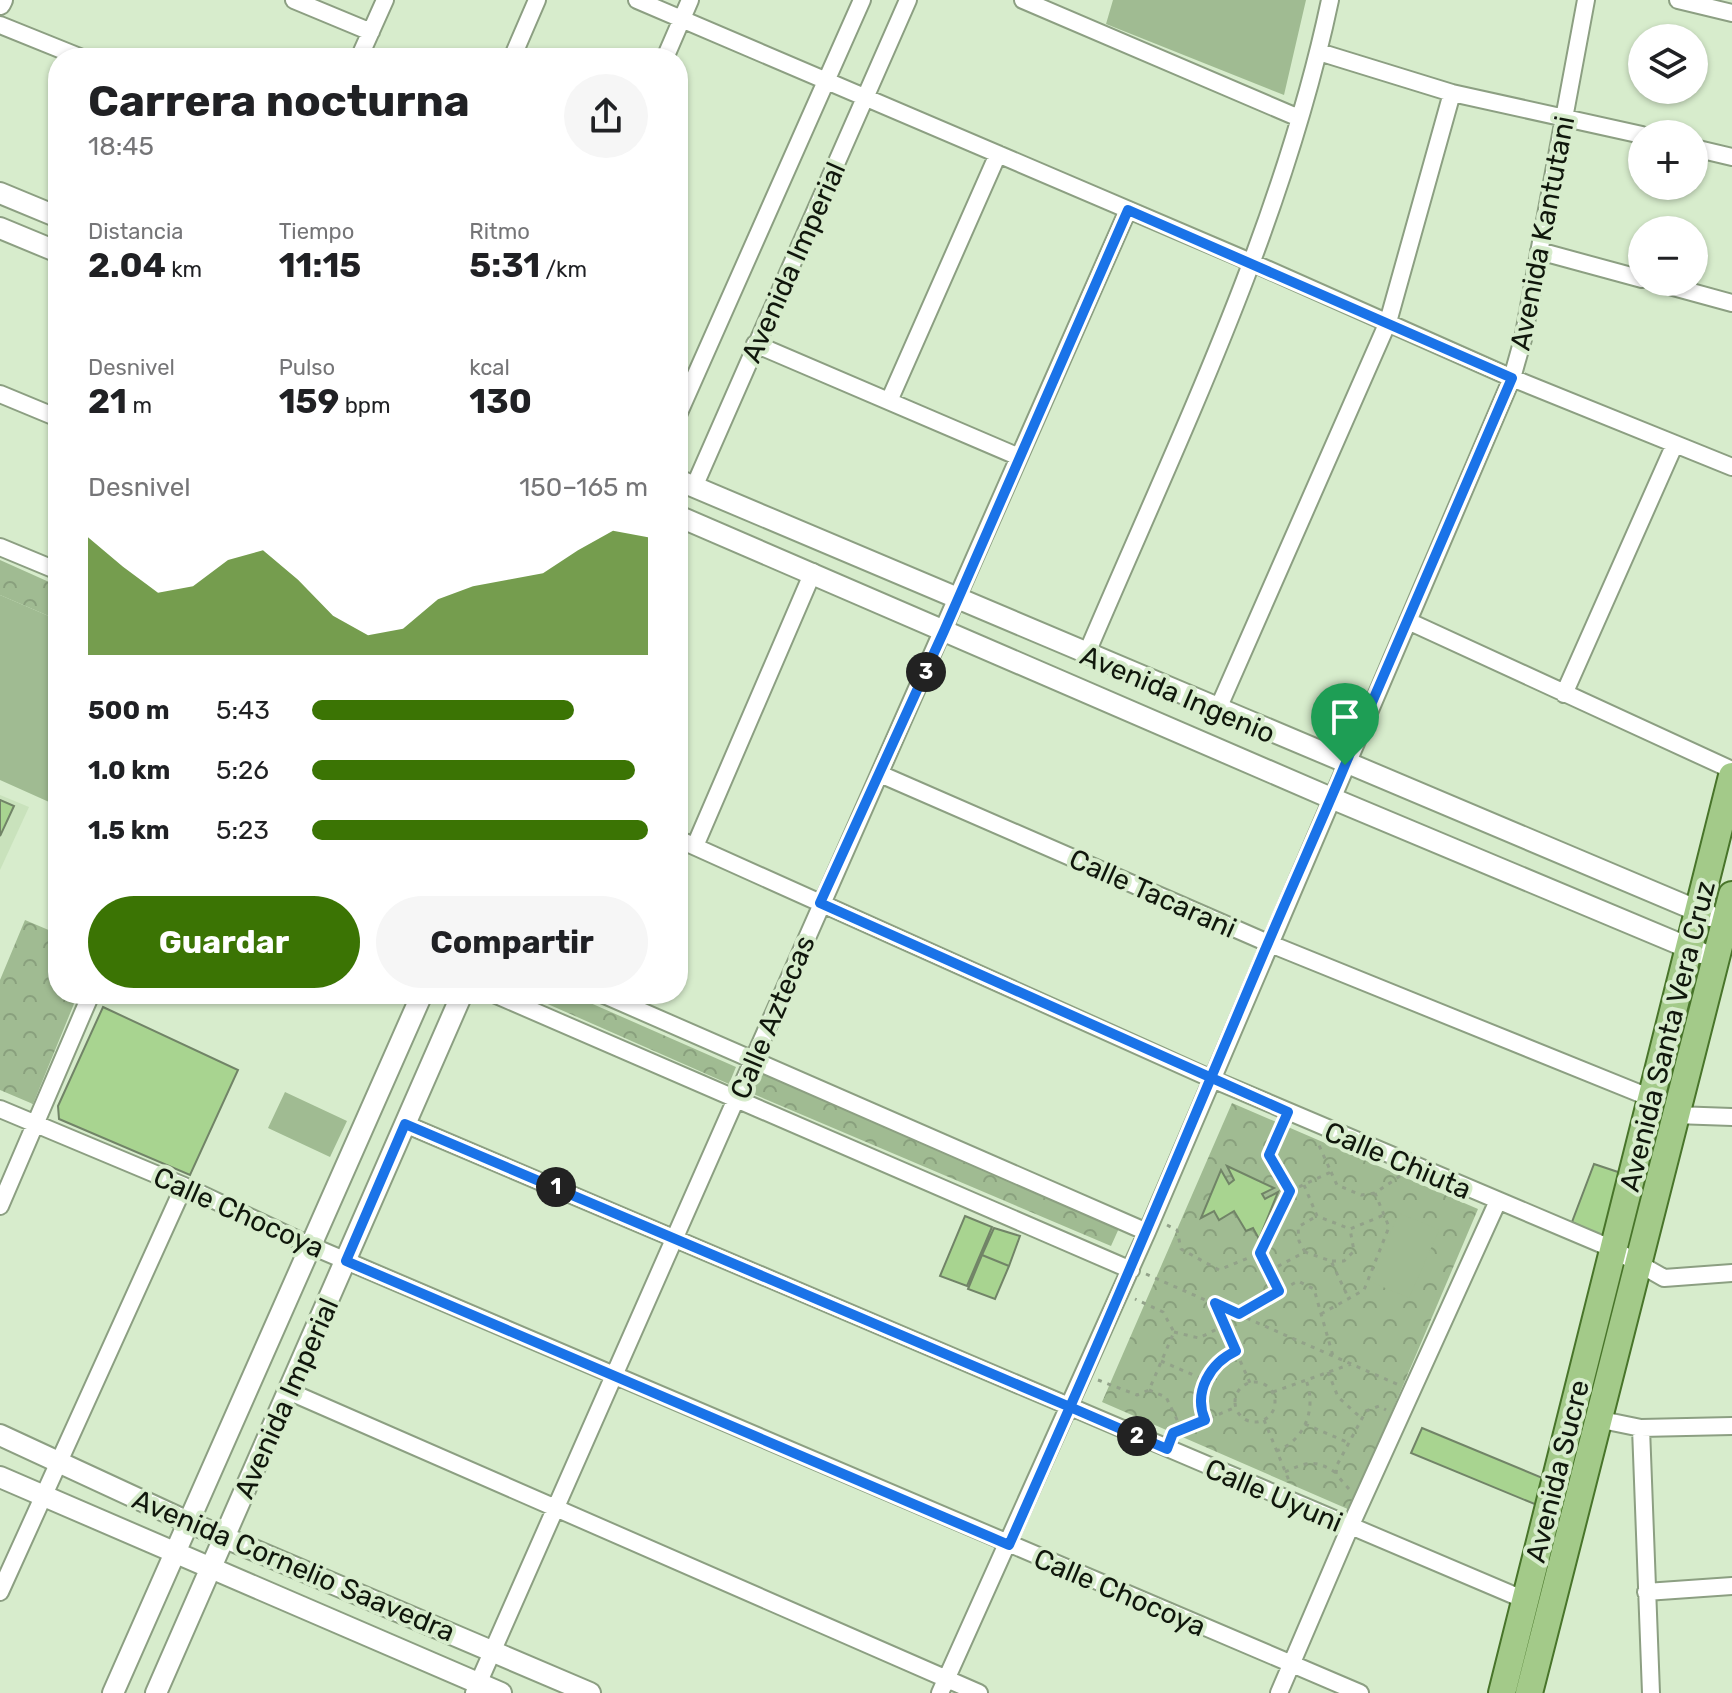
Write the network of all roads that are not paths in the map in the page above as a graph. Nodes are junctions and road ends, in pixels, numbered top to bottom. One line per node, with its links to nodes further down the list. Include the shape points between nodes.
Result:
1 (294, 0): 15 (street)
2 (385, 0): 15 (street)
3 (537, 0): 18 (street)
4 (637, 0): 13 (street)
5 (690, 0): 13 (street)
6 (862, 0): 21 (street, Avenida Imperial)
7 (908, 0): 23 (street, Avenida Imperial)
8 (1023, 0): 25 (street)
9 (1330, 0): 20 (street)
10 (1586, 0): 24 (street, Avenida Kantutani)
11 (1678, 0): 12 (street)
12 (1732, 13)
13 (681, 19): 19 (street); 21 (street)
14 (0, 25): 16 (street)
15 (371, 32): 17 (street)
16 (57, 48)
17 (364, 48)
18 (516, 48)
19 (669, 48)
20 (1319, 52): 22 (street); 25 (street)
21 (826, 81): 23 (street); 43 (street, Avenida Imperial)
22 (1452, 93): 24 (street); 40 (street)
23 (866, 98): 28 (street); 41 (street, Avenida Imperial)
24 (1565, 116): 26 (street); 35 (street, Avenida Kantutani)
25 (1299, 118): 36 (street)
26 (1628, 132)
27 (1708, 151): 29 (street)
28 (998, 154): 31 (street); 45 (street)
29 (1732, 157)
30 (0, 193): 32 (street)
31 (1128, 210): 36 (street); 48 (street, Calle Aztecas)
32 (48, 213)
33 (0, 228): 34 (street)
34 (48, 248)
35 (1539, 251): 37 (street); 42 (street, Avenida Kantutani)
36 (1253, 263): 40 (street); 59 (street)
37 (1628, 275)
38 (1706, 296): 39 (street)
39 (1732, 303)
40 (1388, 322): 42 (street); 61 (street)
41 (755, 344): 45 (street); 50 (street, Avenida Imperial)
42 (1512, 378): 47 (street); 57 (street, Avenida Kantutani)
43 (688, 392)
44 (0, 394): 46 (street)
45 (889, 401): 48 (street)
46 (48, 414)
47 (1674, 446): 49 (street); 60 (street)
48 (1019, 457): 56 (street, Calle Aztecas)
49 (1732, 467)
50 (688, 480)
51 (688, 485): 56 (street, Avenida Ingenio)
52 (688, 523): 55 (street, Avenida Ingenio)
53 (0, 547): 54 (street)
54 (48, 567)
55 (813, 572): 58 (street, Avenida Ingenio); 67 (street)
56 (957, 599): 58 (street, Calle Aztecas); 59 (street, Avenida Ingenio)
57 (1408, 621): 60 (street); 62 (street, Avenida Kantutani)
58 (944, 631): 64 (street, Calle Aztecas); 65 (street, Avenida Ingenio)
59 (1086, 655): 61 (street, Avenida Ingenio)
60 (1564, 694): 63 (street)
61 (1217, 711): 62 (street, Avenida Ingenio)
62 (1345, 765): 65 (street, Avenida Kantutani); 70 (street, Avenida Ingenio)
63 (1732, 773): 70 (main road, Avenida Santa Vera Cruz)
64 (880, 774): 69 (street, Calle Aztecas); 72 (street, Calle Tacarani)
65 (1331, 798): 72 (street, Avenida Kantutani); 73 (street, Avenida Ingenio)
66 (688, 843): 67 (street, Calle Chiuta)
67 (695, 846): 69 (street, Calle Chiuta)
68 (1732, 895): 71 (main road, Avenida Santa Vera Cruz)
69 (820, 903): 80 (street, Calle Aztecas); 81 (street, Calle Chiuta)
70 (1698, 912): 71 (street, Avenida Ingenio); 73 (main road, Avenida Santa Vera Cruz)
71 (1725, 921): 74 (main road, Avenida Santa Vera Cruz)
72 (1268, 943): 81 (street, Avenida Kantutani); 82 (street, Calle Tacarani)
73 (1688, 949): 74 (street, Avenida Ingenio); 82 (main road, Avenida Santa Vera Cruz)
74 (1716, 958): 85 (main road, Avenida Santa Vera Cruz)
75 (87, 1004): 87 (street)
76 (417, 1004): 94 (street, Avenida Imperial)
77 (458, 1004): 88 (street, Avenida Imperial)
78 (517, 1004): 83 (street)
79 (625, 1004): 80 (street)
80 (752, 1059): 83 (street, Calle Aztecas); 92 (street)
81 (1212, 1079): 90 (street, Calle Chiuta); 92 (street, Avenida Kantutani)
82 (1651, 1098): 95 (main road, Avenida Santa Vera Cruz)
83 (737, 1099): 93 (street, Calle Aztecas); 98 (street)
84 (0, 1109): 87 (street, Calle Chocoya)
85 (1675, 1115): 86 (street); 97 (main road, Avenida Santa Vera Cruz)
86 (1732, 1117)
87 (34, 1124): 89 (street, Calle Chocoya); 91 (street)
88 (405, 1124): 93 (street, Calle Uyuni); 96 (street, Avenida Imperial)
89 (184, 1186): 94 (street, Calle Chocoya); 107 (street)
90 (1497, 1203): 95 (street, Calle Chiuta); 112 (street)
91 (0, 1206)
92 (1150, 1225): 98 (street, Avenida Kantutani)
93 (675, 1237): 100 (street, Calle Aztecas); 102 (street, Calle Uyuni)
94 (309, 1245): 96 (street, Calle Chocoya); 111 (street, Avenida Imperial)
95 (1613, 1249): 97 (street, Calle Chiuta); 120 (main road, Avenida Sucre)
96 (346, 1261): 100 (street, Calle Chocoya); 101 (street, Avenida Imperial)
97 (1636, 1263): 99 (street, Calle Chiuta, via 1664,1278); 103 (main road, Avenida Sucre)
98 (1131, 1270): 102 (street, Avenida Kantutani)
99 (1732, 1273)
100 (614, 1373): 110 (street, Calle Aztecas); 114 (street, Calle Chocoya)
101 (288, 1391): 110 (street); 113 (street, Avenida Imperial)
102 (1070, 1407): 112 (street, Calle Uyuni); 114 (street, Avenida Kantutani)
103 (1597, 1419): 105 (street); 133 (main road, Avenida Sucre)
104 (1732, 1426): 105 (street)
105 (1641, 1428): 119 (street)
106 (0, 1435): 107 (street, Avenida Cornelio Saavedra)
107 (59, 1462): 109 (street); 111 (street, Avenida Cornelio Saavedra)
108 (0, 1477): 109 (street, Avenida Cornelio Saavedra)
109 (44, 1496): 115 (street, Avenida Cornelio Saavedra); 118 (street)
110 (556, 1510): 121 (street, Calle Aztecas); 123 (street)
111 (188, 1522): 113 (street, Avenida Cornelio Saavedra); 115 (street, Avenida Imperial)
112 (1350, 1527): 120 (street, Calle Uyuni); 122 (street)
113 (226, 1537): 116 (street, Avenida Imperial); 121 (street, Avenida Cornelio Saavedra)
114 (1009, 1545): 122 (street, Calle Chocoya); 123 (street, Avenida Kantutani)
115 (175, 1552): 116 (street, Avenida Cornelio Saavedra); 125 (street, Avenida Imperial)
116 (211, 1568): 124 (street, Avenida Cornelio Saavedra); 126 (street, Avenida Imperial)
117 (1732, 1586): 119 (street)
118 (0, 1592)
119 (1646, 1592): 134 (street)
120 (1525, 1600): 132 (main road, Avenida Sucre)
121 (492, 1649): 124 (street, Calle Aztecas); 128 (street, Avenida Cornelio Saavedra)
122 (1290, 1665): 130 (street); 131 (street, Calle Chocoya)
123 (943, 1686): 129 (street)
124 (476, 1688): 127 (street, Avenida Cornelio Saavedra)
125 (113, 1693)
126 (156, 1693)
127 (501, 1693)
128 (590, 1693)
129 (979, 1693)
130 (1279, 1693)
131 (1360, 1693)
132 (1502, 1693)
133 (1529, 1693)
134 (1651, 1693)

